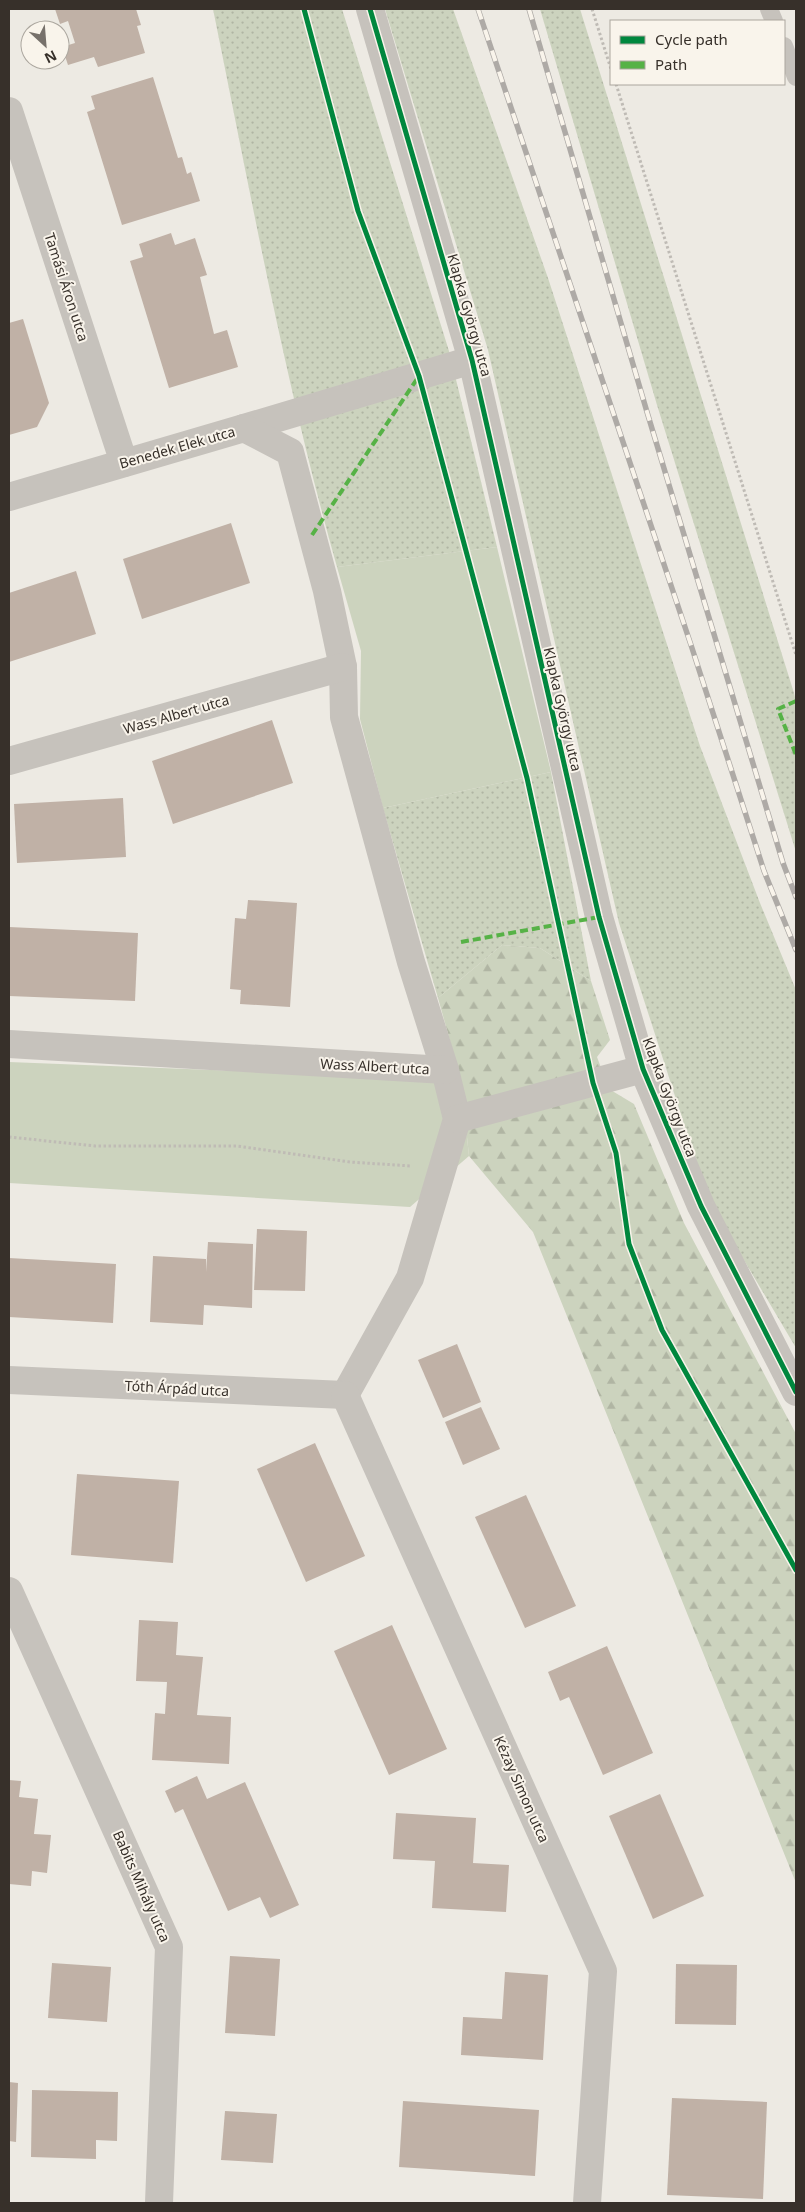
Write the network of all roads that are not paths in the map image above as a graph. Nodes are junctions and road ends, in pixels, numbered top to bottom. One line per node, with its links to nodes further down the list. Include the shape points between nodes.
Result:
1 (370, 9): 5 (street, Klapka György utca)
2 (785, 49): 3 (lane)
3 (796, 77)
4 (9, 110): 7 (street, Tamási Áron utca)
5 (472, 360): 6 (street); 13 (street, Klapka György utca, via 599,917)
6 (244, 428): 7 (street, Benedek Elek utca); 9 (street, Benedek Elek utca, via 290,452)
7 (124, 463): 8 (street, Benedek Elek utca)
8 (9, 497)
9 (327, 591): 10 (street, Wass Albert utca)
10 (343, 667): 11 (street, Wass Albert utca); 14 (street, Wass Albert utca, via 344,717 411,962)
11 (9, 760)
12 (9, 1044): 14 (street, Wass Albert utca)
13 (644, 1069): 15 (street); 17 (street, Klapka György utca, via 701,1206)
14 (445, 1070): 15 (street)
15 (457, 1119): 18 (street, via 410,1278)
16 (9, 1380): 18 (street, Tóth Árpád utca)
17 (796, 1392)
18 (345, 1395): 21 (street, Kézay Simon utca, via 603,1971)
19 (9, 1591): 20 (street, Babits Mihály utca, via 169,1947)
20 (159, 2203)
21 (587, 2203)

